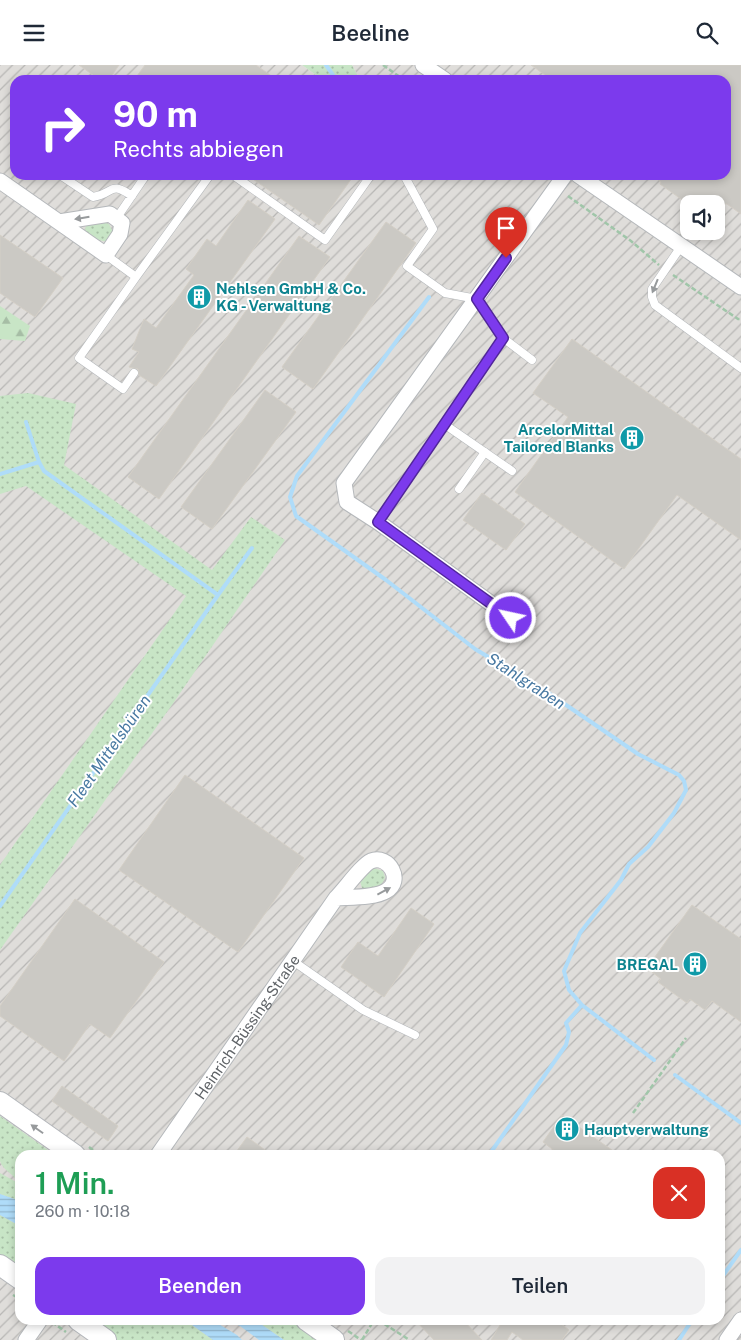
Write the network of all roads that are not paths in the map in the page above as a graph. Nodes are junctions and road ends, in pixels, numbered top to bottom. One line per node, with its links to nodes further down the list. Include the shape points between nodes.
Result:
1 (424, 65): 2 (street)
2 (437, 75)
3 (68, 180): 12 (lane, via 93,197 118,188)
4 (143, 180): 12 (lane)
5 (206, 180): 17 (lane)
6 (240, 180): 7 (lane, via 325,241)
7 (368, 180)
8 (407, 180): 19 (lane, via 433,229 407,266 445,293)
9 (561, 180): 19 (street)
10 (585, 180): 15 (street)
11 (0, 181): 14 (street)
12 (132, 196): 13 (lane)
13 (116, 219): 14 (street, one-way to 14, via 110,214); 16 (street, via 122,223 120,234)
14 (59, 222): 16 (street)
15 (682, 245): 18 (street); 22 (lane, one-way to 22, via 652,289 655,305)
16 (106, 255): 17 (lane)
17 (136, 277): 23 (lane, via 79,358 123,389)
18 (741, 287)
19 (477, 299): 20 (lane); 28 (street, via 344,483 347,502)
20 (503, 338): 21 (lane); 24 (lane)
21 (532, 360)
22 (741, 368)
23 (134, 373)
24 (444, 424): 25 (lane); 28 (lane)
25 (485, 452): 26 (lane); 27 (lane)
26 (512, 471)
27 (460, 489)
28 (378, 522): 29 (street, via 511,618)
29 (528, 616)
30 (336, 898): 31 (street, Heinrich-Büssing-Straße)
31 (293, 961): 32 (lane, via 363,1010); 35 (street, Heinrich-Büssing-Straße)
32 (415, 1035)
33 (0, 1103): 34 (street, one-way to 33)
34 (68, 1150)
35 (161, 1150)
36 (0, 1265): 37 (street)
37 (15, 1276)
38 (741, 1321): 45 (street)
39 (36, 1325): 42 (street)
40 (313, 1325): 44 (street)
41 (74, 1327): 43 (street)
42 (26, 1340)
43 (106, 1340)
44 (334, 1340)
45 (727, 1340)

